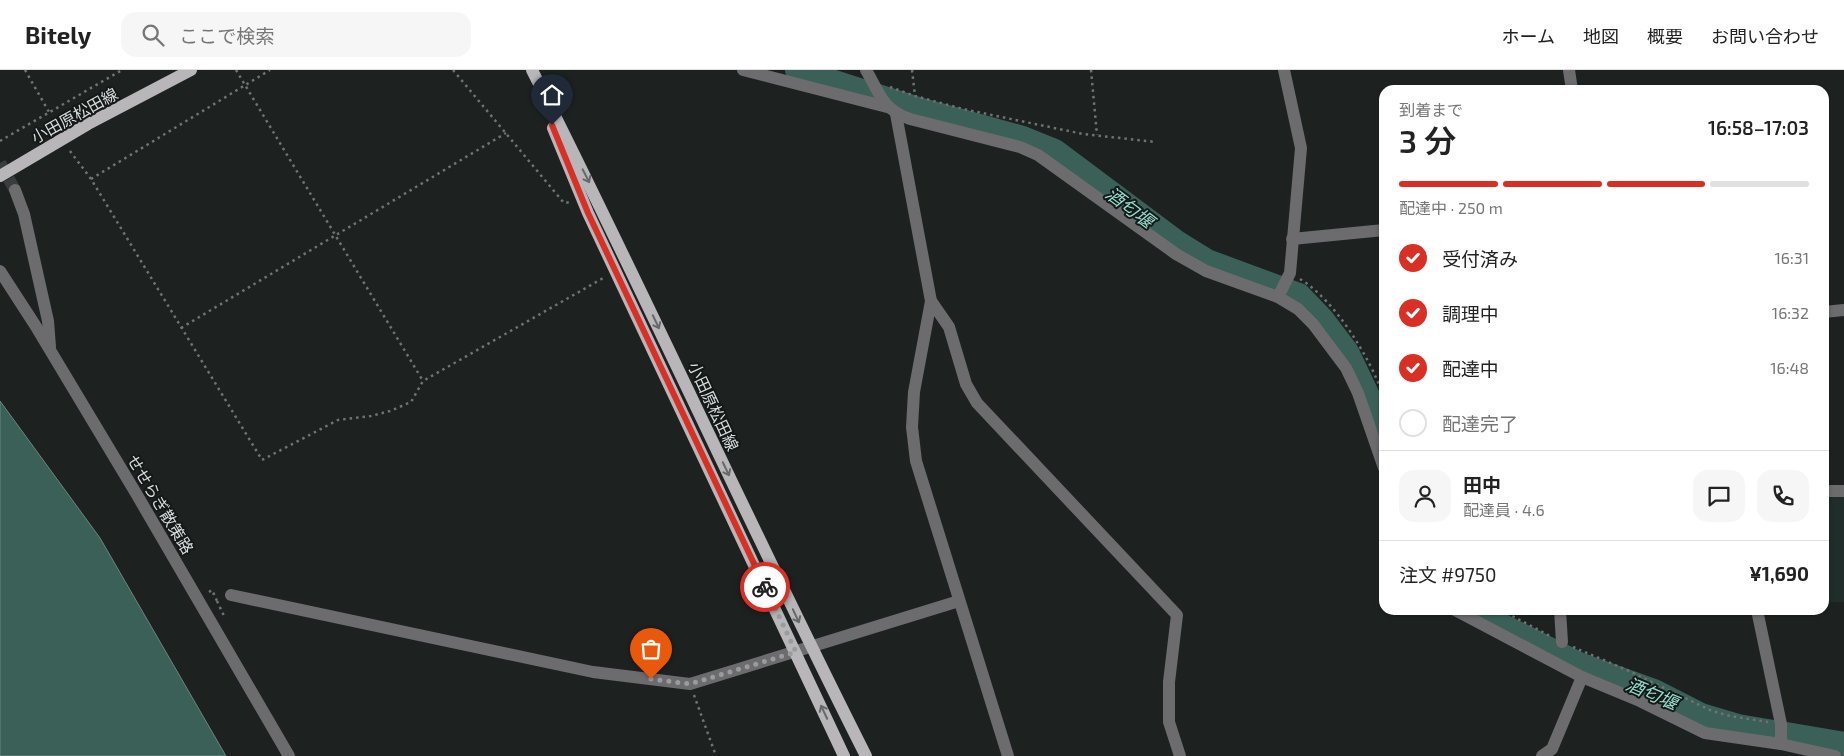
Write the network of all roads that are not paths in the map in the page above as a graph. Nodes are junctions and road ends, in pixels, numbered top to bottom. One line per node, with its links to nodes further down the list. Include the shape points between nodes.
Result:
1 (191, 70): 9 (main road, 小田原松田線, via 88,124)
2 (531, 70): 28 (main road, 小田原松田線, one-way to 28, via 604,214); 29 (main road, 小田原松田線, via 582,198)
3 (743, 70): 8 (street)
4 (1284, 70): 12 (street, via 1301,148)
5 (1569, 70): 7 (street)
6 (868, 74): 8 (street)
7 (1571, 85)
8 (891, 110): 14 (street, via 910,119 1020,147 1038,155 1176,254 1206,271); 15 (street)
9 (0, 176)
10 (15, 190): 18 (street, via 33,253)
11 (1379, 230): 12 (street)
12 (1292, 239): 14 (street, via 1290,273)
13 (0, 271): 18 (street, せせらぎ散策路)
14 (1278, 297): 19 (street, via 1298,308 1346,368)
15 (931, 301): 23 (street, via 914,392 912,427 916,461); 37 (street, via 949,327 966,384 977,403 1177,615 1169,682 1169,722)
16 (1844, 310): 17 (street)
17 (1829, 312)
18 (51, 352): 33 (street, せせらぎ散策路)
19 (1379, 454)
20 (1829, 491): 21 (street)
21 (1844, 491)
22 (231, 594): 29 (street, via 593,672 690,684)
23 (959, 601): 28 (street); 36 (street)
24 (1464, 615): 30 (street)
25 (1560, 615): 27 (street)
26 (1758, 615): 31 (street, via 1781,724)
27 (1562, 642)
28 (811, 647): 29 (street); 35 (main road, 小田原松田線)
29 (796, 652): 34 (main road, 小田原松田線, one-way to 29)
30 (1582, 677): 31 (street, via 1704,733); 38 (street, via 1552,749)
31 (1781, 744): 32 (street)
32 (1799, 752): 39 (street)
33 (289, 756)
34 (844, 756)
35 (866, 756)
36 (1008, 756)
37 (1180, 756)
38 (1542, 756)
39 (1835, 756)

